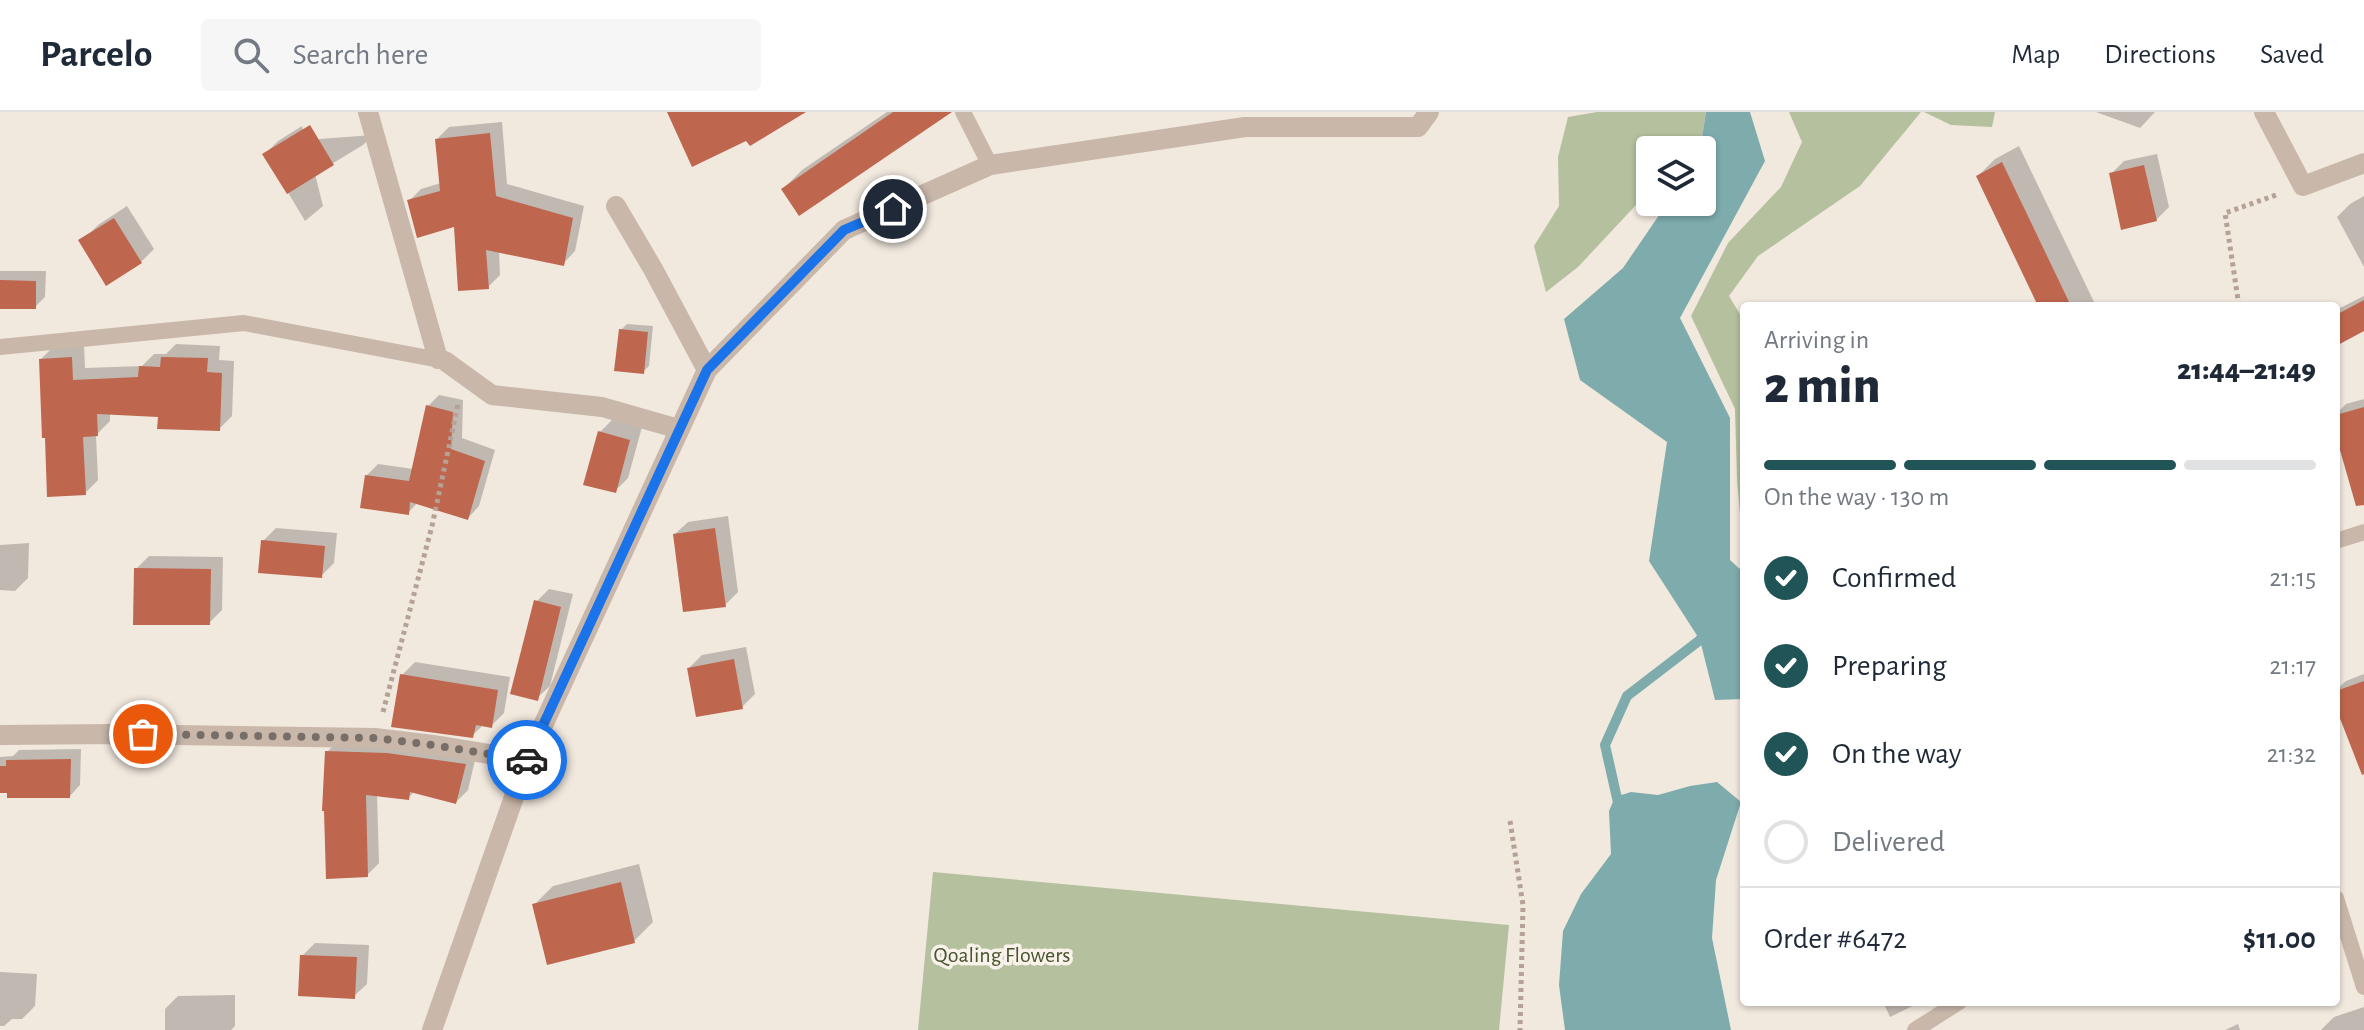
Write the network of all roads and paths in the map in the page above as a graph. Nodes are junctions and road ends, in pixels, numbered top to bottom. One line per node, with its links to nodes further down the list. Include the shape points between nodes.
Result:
1 (368, 112): 12 (street)
2 (963, 112): 7 (lane)
3 (1429, 112): 5 (street, via 1418,127)
4 (2264, 112): 8 (street)
5 (1287, 119): 7 (street)
6 (2364, 163): 8 (street)
7 (990, 165): 13 (street, via 844,230)
8 (2303, 186): 10 (path, via 2225,213)
9 (616, 206): 13 (street)
10 (2238, 302)
11 (0, 347): 12 (lane, via 244,323)
12 (441, 360): 14 (street)
13 (707, 370): 15 (street)
14 (466, 376): 15 (street, via 492,395 602,407); 19 (path)
15 (679, 429): 20 (street)
16 (2364, 532): 17 (lane)
17 (2340, 540)
18 (0, 735): 19 (street)
19 (375, 738): 20 (street)
20 (527, 760): 25 (street)
21 (1510, 821): 26 (path, via 1523,905)
22 (2340, 911): 23 (lane)
23 (2364, 987)
24 (1953, 1006): 27 (lane)
25 (432, 1030)
26 (1520, 1030)
27 (1915, 1030)

